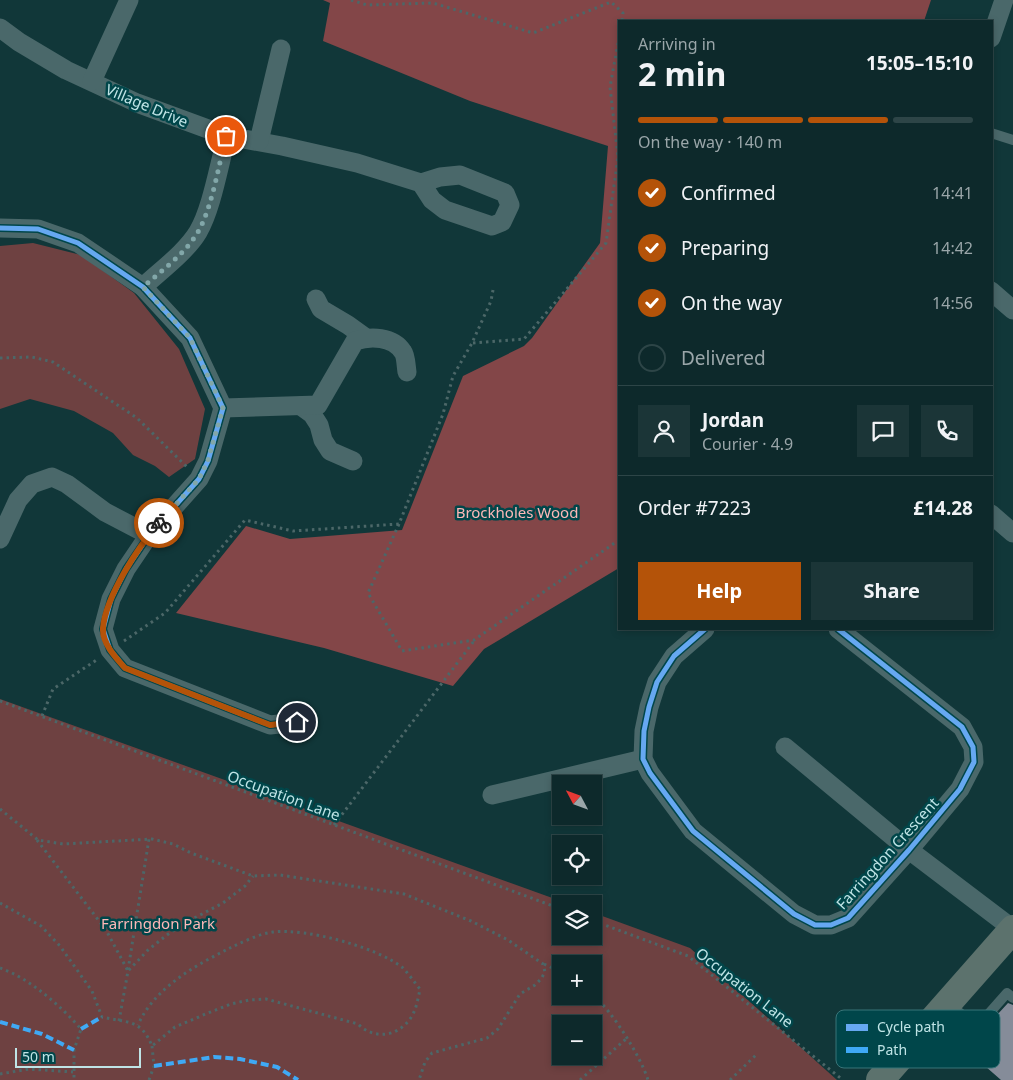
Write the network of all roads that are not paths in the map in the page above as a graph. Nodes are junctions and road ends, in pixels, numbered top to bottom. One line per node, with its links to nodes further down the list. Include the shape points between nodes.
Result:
1 (129, 0): 6 (street)
2 (1004, 0): 4 (street)
3 (1, 30): 6 (street, Village Drive)
4 (993, 32)
5 (281, 49): 10 (street)
6 (92, 82): 8 (street, Village Drive, via 136,103)
7 (993, 134): 9 (lane)
8 (226, 136): 10 (street, Village Drive); 13 (street, via 206,216 197,233)
9 (1013, 140)
10 (259, 141): 11 (street, Village Drive)
11 (421, 183)
12 (0, 228): 13 (street, via 38,229 78,243)
13 (143, 287): 20 (street, via 190,338)
14 (993, 293): 16 (street)
15 (316, 299): 17 (street, via 321,309)
16 (1013, 310)
17 (366, 338): 18 (street, via 384,339 396,345 404,352); 19 (street, via 355,341 318,405)
18 (407, 372)
19 (301, 406): 20 (street); 21 (street, via 312,414 330,451)
20 (223, 408): 24 (street, via 199,479)
21 (353, 461)
22 (993, 516): 23 (street)
23 (1013, 533)
24 (148, 535): 25 (street, via 105,512 52,477 32,484 18,500); 28 (street, via 111,599 103,629 110,650 125,668 270,725)
25 (0, 539)
26 (704, 630): 30 (street, via 674,656 658,682 644,731)
27 (839, 630): 32 (street, Farringdon Crescent, via 962,727 972,747 974,762 960,789)
28 (297, 722)
29 (785, 747): 32 (street)
30 (643, 759): 31 (street); 32 (street, Farringdon Crescent, via 693,831 794,914 814,925 831,926 848,918)
31 (492, 795)
32 (909, 850): 33 (street, Farringdon Crescent)
33 (1012, 933): 35 (highway)
34 (1013, 998): 38 (lane, via 1007,993)
35 (948, 1003): 36 (highway); 37 (lane)
36 (942, 1010)
37 (956, 1010)
38 (992, 1010)
39 (891, 1068): 40 (highway)
40 (880, 1080)

